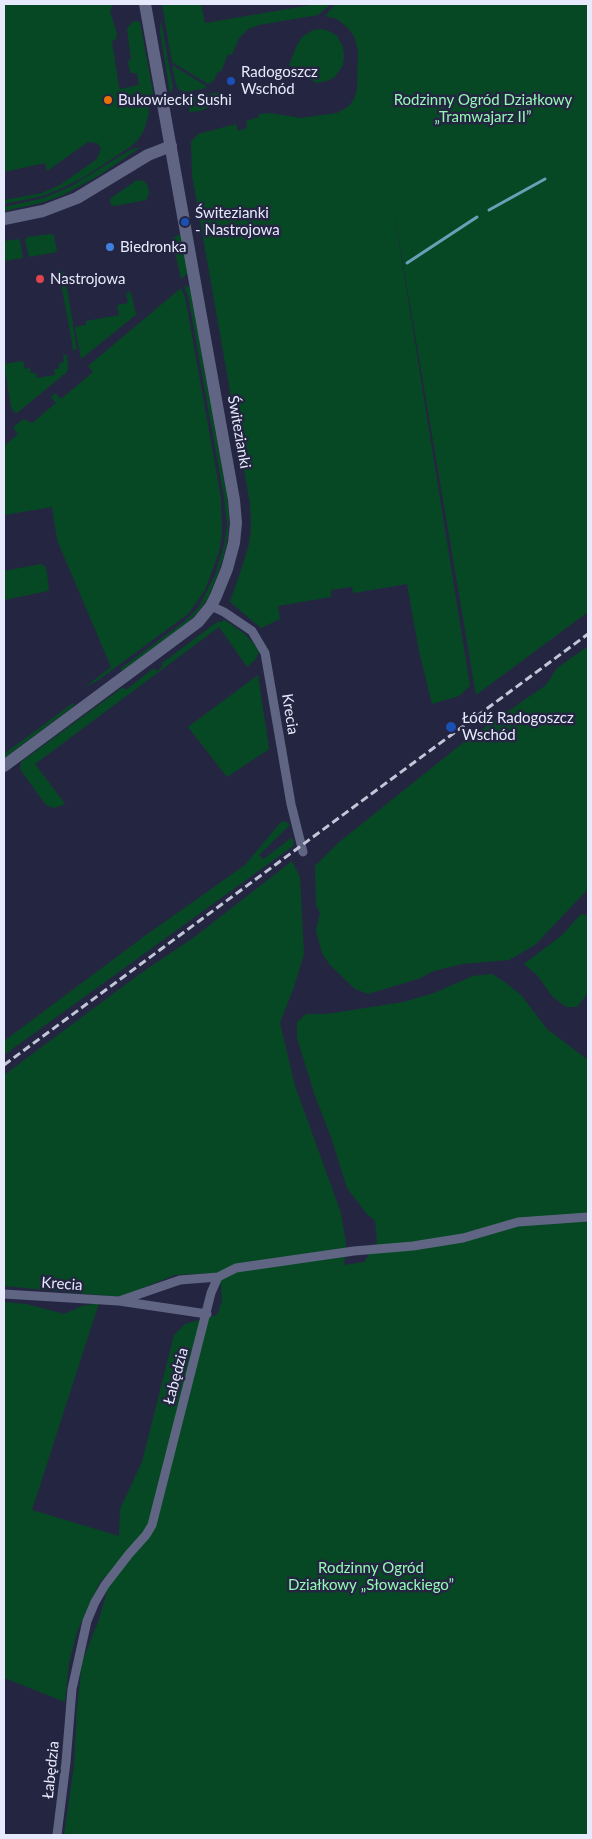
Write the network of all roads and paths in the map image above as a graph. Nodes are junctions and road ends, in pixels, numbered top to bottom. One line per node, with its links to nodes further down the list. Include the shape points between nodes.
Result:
1 (145, 4): 2 (street, Świtezianki)
2 (171, 146): 3 (street, via 148,155 71,200 43,211); 4 (street, Świtezianki, via 235,507 236,529 232,550)
3 (4, 219)
4 (211, 606): 5 (street, Świtezianki, via 189,629); 6 (street, Krecia, via 252,631 265,652 291,804)
5 (4, 766)
6 (303, 852)
7 (588, 1217): 8 (street, via 518,1222 463,1238 236,1268)
8 (218, 1277): 10 (street, Krecia, via 180,1280); 11 (street, Łabędzia, via 213,1285)
9 (4, 1294): 10 (street, Krecia)
10 (119, 1301): 11 (street, Krecia)
11 (207, 1314): 12 (street, Łabędzia, via 152,1525 105,1585 87,1621 72,1689)
12 (57, 1835)

